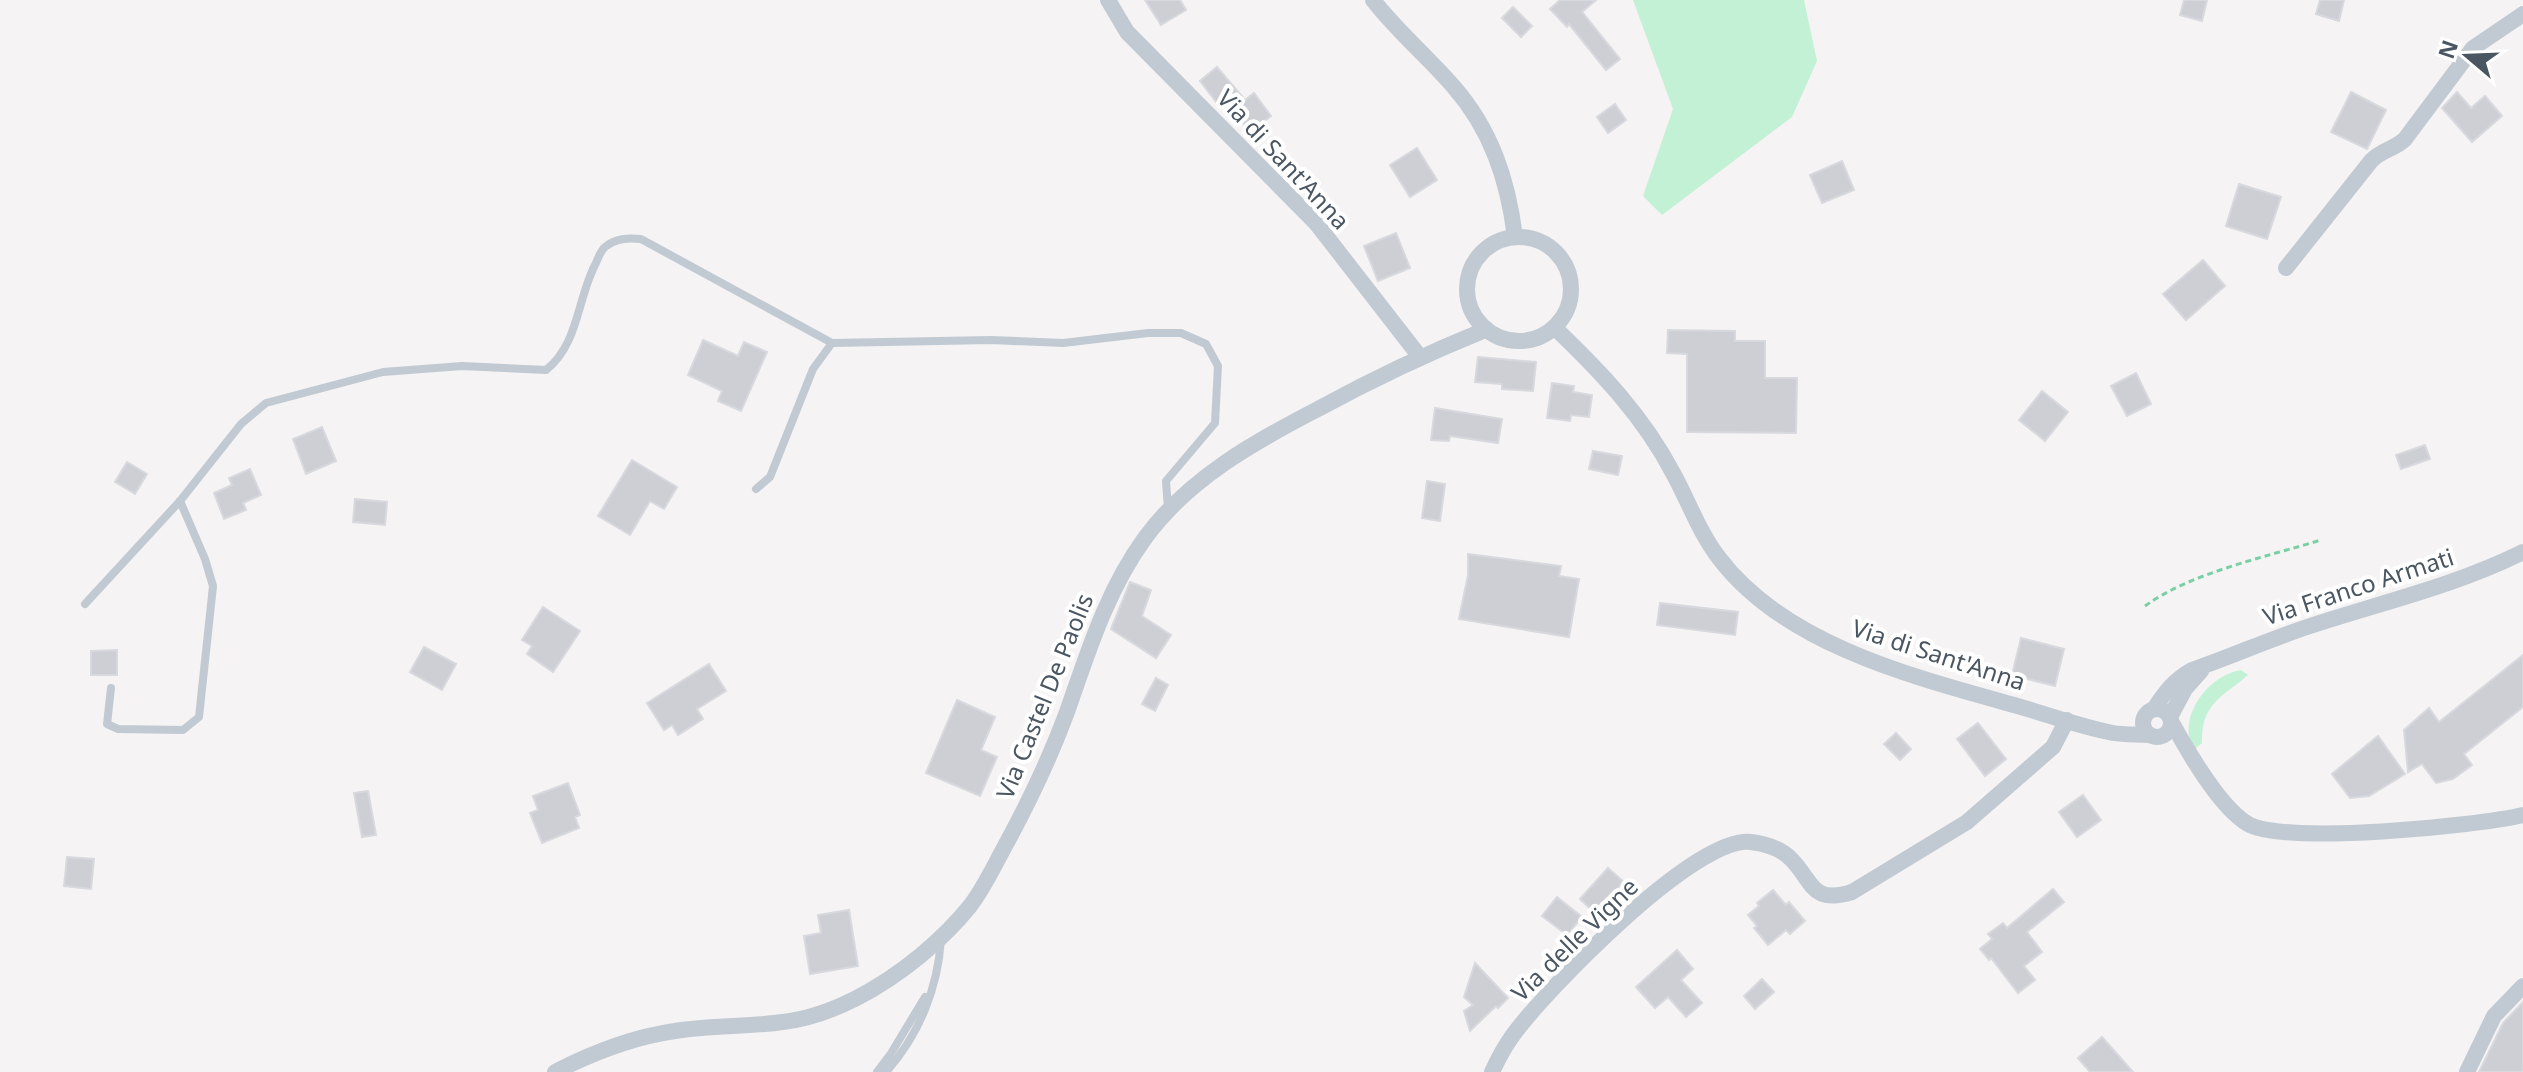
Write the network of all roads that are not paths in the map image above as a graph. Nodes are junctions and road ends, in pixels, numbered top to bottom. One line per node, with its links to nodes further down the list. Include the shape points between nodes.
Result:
1 (1108, 0): 9 (street, Via di Sant'Anna, via 1127,32 1316,223)
2 (1373, 0): 4 (street, via 1454,87 1487,135 1507,185)
3 (2523, 14): 5 (street, via 2473,48 2405,139 2371,161)
4 (1515, 237): 6 (street, via 1546,244 1567,268 1570,300); 7 (street, via 1498,241 1472,265 1467,300)
5 (2286, 268)
6 (1555, 328): 7 (street, via 1542,337 1513,342); 19 (street, Via di Sant'Anna, via 1627,402 1720,559 1764,602 1856,654)
7 (1485, 330): 9 (street, Via Castel De Paolis)
8 (832, 343): 10 (lane, via 813,369 770,477); 11 (lane, via 641,239 623,238 603,248 587,279 576,324 558,360 546,370 462,366 383,372 266,403 241,424); 12 (lane, via 1063,343 1181,333 1206,344 1218,366 1215,423 1166,481)
9 (1420, 357): 12 (street, Via Castel De Paolis, via 1256,443)
10 (756, 489)
11 (180, 501): 14 (lane); 16 (lane, via 213,586 199,717 183,730 118,729 107,724)
12 (1168, 509): 24 (street, Via Castel De Paolis, via 1111,595 1019,821 974,901)
13 (2523, 552): 15 (street, Via Franco Armati)
14 (85, 604)
15 (2208, 665): 17 (street, Via Franco Armati, via 2178,678); 18 (street, Via Franco Armati, via 2185,689)
16 (111, 688)
17 (2149, 713): 18 (street, via 2165,711); 20 (street); 21 (street, via 2143,728)
18 (2171, 719): 21 (street, via 2167,733); 22 (street, Via di Sant'Anna)
19 (2067, 720): 20 (street, Via di Sant'Anna); 30 (street, Via delle Vigne, via 2053,747 1967,822 1852,892 1821,893 1774,847 1752,842 1714,853 1607,934 1526,1018)
20 (2119, 734): 21 (street, Via di Sant'Anna)
21 (2152, 736): 22 (street, Via di Sant'Anna)
22 (2193, 761): 23 (street, Via di Sant'Anna, via 2235,814 2263,830 2354,832)
23 (2523, 815)
24 (941, 938): 25 (lane); 27 (street, Via Castel De Paolis, via 873,988 823,1012 781,1023 711,1026 640,1038)
25 (935, 980): 28 (lane); 29 (lane, via 910,1041)
26 (2523, 986): 31 (street, via 2494,1016)
27 (555, 1072)
28 (877, 1072)
29 (886, 1072)
30 (1492, 1072)
31 (2467, 1072)

